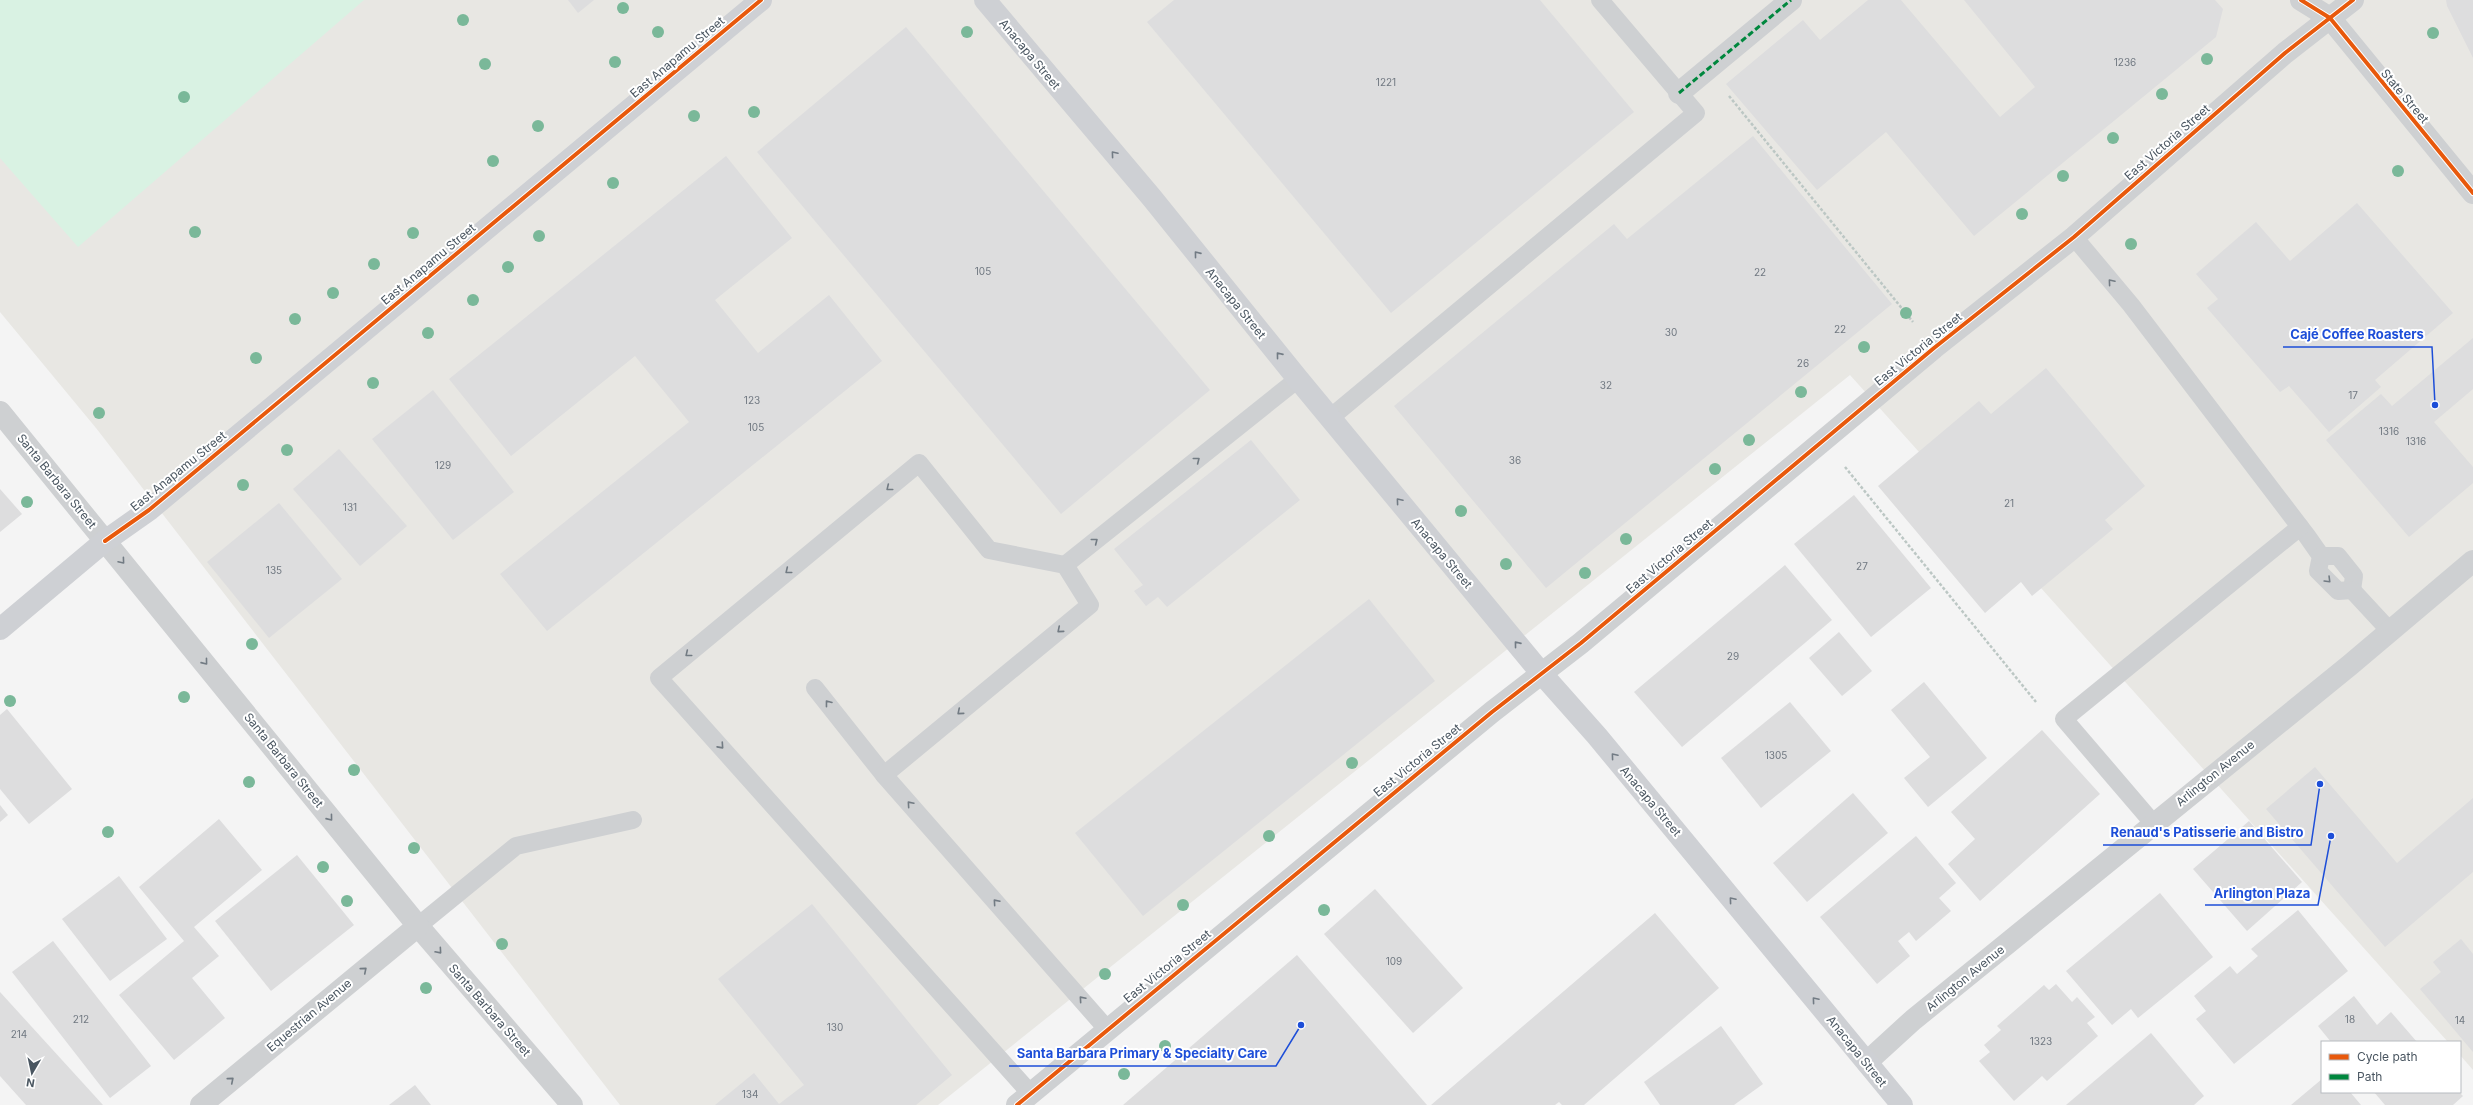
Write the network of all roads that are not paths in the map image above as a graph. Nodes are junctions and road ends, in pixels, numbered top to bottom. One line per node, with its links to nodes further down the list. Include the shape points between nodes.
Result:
1 (761, 0): 15 (street, East Anapamu Street, via 149,510)
2 (985, 0): 11 (street, Anacapa Street, one-way to 2, via 1152,198)
3 (1600, 0): 8 (lane)
4 (1791, 0): 8 (street)
5 (2301, 0): 7 (street, State Street)
6 (2353, 0): 7 (street, East Victoria Street)
7 (2330, 18): 9 (street, State Street); 10 (street, East Victoria Street, via 2285,53)
8 (1679, 93): 13 (lane, via 1696,113)
9 (2473, 193)
10 (2074, 237): 14 (lane, one-way to 10, via 2136,312); 20 (street, East Victoria Street, via 1934,348)
11 (1298, 379): 13 (street, Anacapa Street); 17 (lane, one-way to 11)
12 (0, 412): 15 (street, Santa Barbara Street)
13 (1330, 418): 20 (street, Anacapa Street, one-way to 13)
14 (2300, 527): 19 (lane, via 2321,556 2338,556 2354,576 2352,590); 24 (lane, via 2064,719)
15 (105, 541): 18 (street, East Anapamu Street); 25 (street, Santa Barbara Street, one-way to 25)
16 (2473, 561): 19 (street, Arlington Avenue)
17 (1065, 565): 22 (lane, one-way to 22, via 1090,605); 28 (lane, one-way to 28, via 989,550 919,463 659,678)
18 (0, 629)
19 (2389, 630): 24 (street, Arlington Avenue, via 2344,670)
20 (1542, 674): 26 (street, East Victoria Street, via 1492,712); 27 (street, Anacapa Street, one-way to 20, via 1597,736)
21 (815, 688): 22 (lane, one-way to 21)
22 (884, 775): 26 (lane, one-way to 22)
23 (633, 820): 25 (lane, via 516,846)
24 (2153, 823): 27 (street, Arlington Avenue, via 1913,1020)
25 (418, 926): 29 (street, Equestrian Avenue, one-way to 25); 30 (street, Santa Barbara Street, one-way to 30)
26 (1107, 1029): 28 (street, East Victoria Street)
27 (1867, 1062): 31 (street, Anacapa Street)
28 (1024, 1099)
29 (201, 1105)
30 (572, 1105)
31 (1902, 1105)

